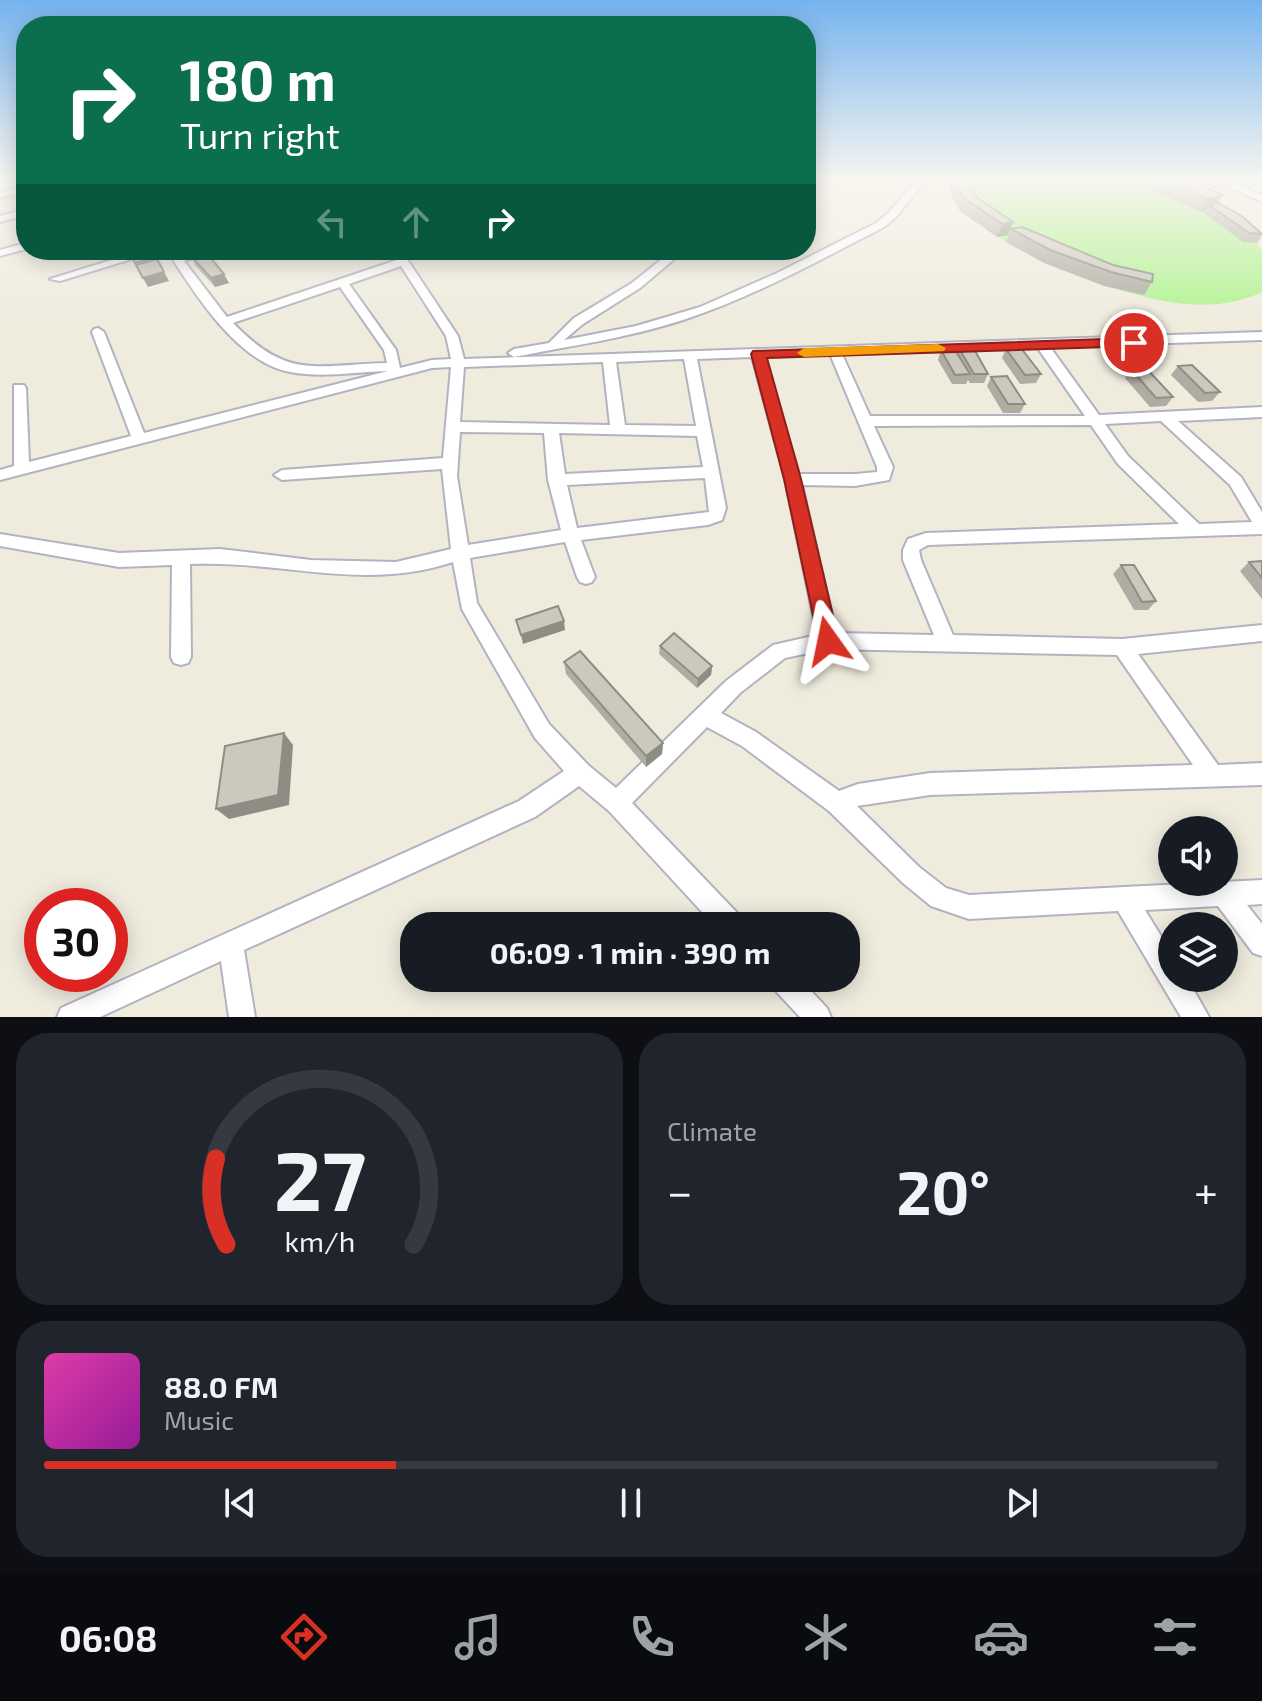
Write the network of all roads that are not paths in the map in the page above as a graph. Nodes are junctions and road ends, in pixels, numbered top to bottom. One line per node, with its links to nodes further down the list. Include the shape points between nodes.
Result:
1 (875, 227): 2 (street)
2 (816, 256)
3 (122, 260): 9 (street)
4 (178, 260): 11 (street)
5 (389, 260): 10 (street)
6 (403, 260): 20 (street)
7 (667, 260): 15 (street, via 629,290 578,318)
8 (809, 260): 15 (street, via 678,318)
9 (56, 279)
10 (342, 282): 11 (street); 21 (street, via 390,350)
11 (227, 321): 21 (street, via 259,355 289,368)
12 (98, 332): 32 (street)
13 (1262, 336): 14 (street)
14 (1042, 345): 16 (street); 26 (street)
15 (553, 346): 20 (street)
16 (835, 352): 17 (street); 27 (street)
17 (758, 354): 18 (street); 38 (street)
18 (690, 356): 19 (street); 31 (street)
19 (609, 358): 20 (street); 30 (street)
20 (466, 363): 22 (street); 28 (street)
21 (394, 367): 22 (street)
22 (409, 369): 32 (street)
23 (19, 388): 34 (street)
24 (1262, 412): 25 (street)
25 (1165, 417): 26 (street); 40 (street, via 1236,481)
26 (1096, 419): 27 (street); 41 (street, via 1123,460)
27 (865, 421): 38 (street, via 884,476)
28 (452, 427): 29 (street); 33 (street)
29 (551, 429): 30 (street); 39 (street)
30 (618, 429): 31 (street)
31 (704, 431): 35 (street)
32 (139, 439): 34 (street)
33 (450, 463): 37 (street); 44 (street)
34 (22, 470): 36 (street)
35 (711, 472): 39 (street); 42 (street, via 716,516)
36 (0, 475)
37 (282, 475)
38 (793, 479): 48 (street)
39 (556, 480): 42 (street)
40 (1262, 527): 41 (street)
41 (1195, 530): 49 (street, via 926,539 914,544 912,560)
42 (569, 535): 44 (street); 46 (street)
43 (0, 540): 45 (street, via 119,560)
44 (461, 553): 45 (street, via 396,569); 53 (street, via 468,604 542,731)
45 (181, 557): 51 (street)
46 (586, 577)
47 (1262, 633): 50 (street)
48 (828, 641): 49 (street); 52 (street, via 780,651)
49 (947, 643): 50 (street)
50 (1122, 647): 55 (street)
51 (181, 657)
52 (706, 715): 56 (street); 57 (street, via 749,739)
53 (580, 773): 56 (street); 64 (street, via 527,809)
54 (1262, 774): 55 (street)
55 (1213, 776): 57 (street, via 930,784)
56 (617, 803): 63 (street)
57 (837, 803): 62 (street, via 939,898 969,907)
58 (1262, 892): 59 (street)
59 (1238, 893)
60 (1184, 896): 62 (street)
61 (1226, 896): 65 (street)
62 (1124, 899): 66 (street)
63 (719, 912)
64 (231, 944): 69 (street); 70 (street)
65 (1262, 944)
66 (1158, 955)
67 (794, 992): 71 (street)
68 (1181, 992): 72 (street)
69 (70, 1017)
70 (242, 1017)
71 (818, 1017)
72 (1196, 1017)

